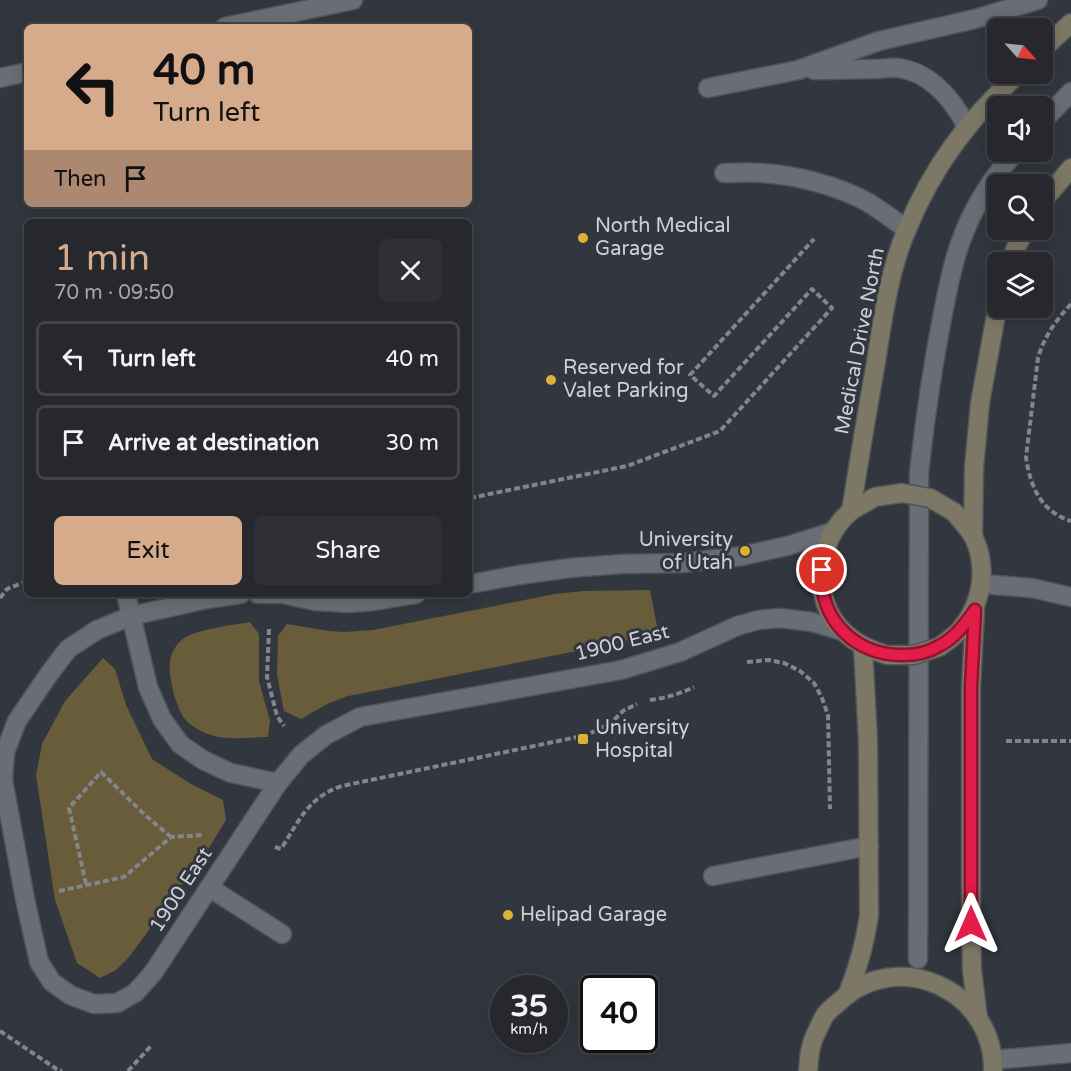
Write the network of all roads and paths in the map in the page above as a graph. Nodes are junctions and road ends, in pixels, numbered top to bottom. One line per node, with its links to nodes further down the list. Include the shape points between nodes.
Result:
1 (353, 0): 4 (lane)
2 (1038, 0): 6 (lane, via 879,41)
3 (1071, 23): 5 (street)
4 (238, 24)
5 (1053, 40)
6 (798, 70): 10 (lane); 13 (lane, via 899,68 931,82 946,94)
7 (24, 73): 8 (lane)
8 (0, 78)
9 (1008, 84): 13 (street, Medical Drive North)
10 (708, 88)
11 (1071, 92): 12 (lane)
12 (1053, 111)
13 (967, 127): 18 (street, Medical Drive North, via 926,189)
14 (1007, 162): 57 (lane, via 993,178 963,234 952,268 926,407 919,473)
15 (1071, 168): 17 (street)
16 (724, 173): 18 (lane, via 802,178 835,188 867,202)
17 (1053, 189)
18 (906, 230): 23 (street, Medical Drive North, via 884,311)
19 (814, 239): 22 (path, via 690,375 714,396 812,289 832,308 720,431 627,466)
20 (1071, 304): 24 (path, via 1049,330 1041,347 1026,457 1039,499 1051,511)
21 (995, 318): 26 (street, via 980,403)
22 (472, 498)
23 (851, 511): 25 (street); 26 (street, bridge, via 875,497 902,494 930,498 954,512)
24 (1071, 521)
25 (832, 532): 28 (lane, via 742,556 570,568); 39 (street, via 822,556 821,583 827,609)
26 (973, 536): 29 (street, via 981,560)
27 (24, 582): 35 (path, via 7,589)
28 (472, 584)
29 (982, 584): 34 (lane, via 1032,588); 36 (street)
30 (127, 597): 37 (lane)
31 (221, 597): 37 (lane, 1900 East)
32 (296, 597): 33 (lane, via 349,603)
33 (400, 597)
34 (1071, 597)
35 (0, 598)
36 (975, 610): 40 (street, bridge, via 959,631 939,647 914,655 887,655); 59 (street, via 971,687 971,924)
37 (131, 616): 46 (lane, via 148,687 162,719 180,744 231,773); 54 (lane, 1900 East, via 97,630 68,649 17,721 5,752 3,780 39,962 52,982 70,995 94,1004 117,1003 135,993 153,973)
38 (269, 626): 43 (path, via 267,677 277,716)
39 (842, 631): 40 (street); 46 (lane, 1900 East, via 812,621 758,620 680,652 621,670 360,717 326,735 301,755)
40 (863, 647): 51 (street)
41 (742, 664): 47 (path, via 768,660 784,663 814,683 828,715)
42 (702, 682): 50 (path, via 686,691 641,702 587,735 332,789 309,805 281,849)
43 (285, 728)
44 (1005, 741): 45 (path)
45 (1071, 741)
46 (278, 783): 54 (lane, 1900 East)
47 (830, 809)
48 (204, 835): 49 (path)
49 (171, 837): 53 (path, via 124,877); 53 (path, via 101,772 69,808)
50 (269, 844)
51 (870, 846): 52 (lane); 58 (street, via 866,939)
52 (713, 876)
53 (86, 884): 55 (path)
54 (210, 888): 56 (lane)
55 (60, 890)
56 (282, 934)
57 (918, 959)
58 (848, 993): 59 (street, via 867,983 909,977 948,989); 66 (street, via 825,1015 812,1043)
59 (978, 1018): 63 (street, via 988,1038)
60 (0, 1031): 64 (path)
61 (151, 1046): 65 (path)
62 (1071, 1053): 63 (lane)
63 (993, 1066)
64 (62, 1071)
65 (128, 1071)
66 (808, 1071)

